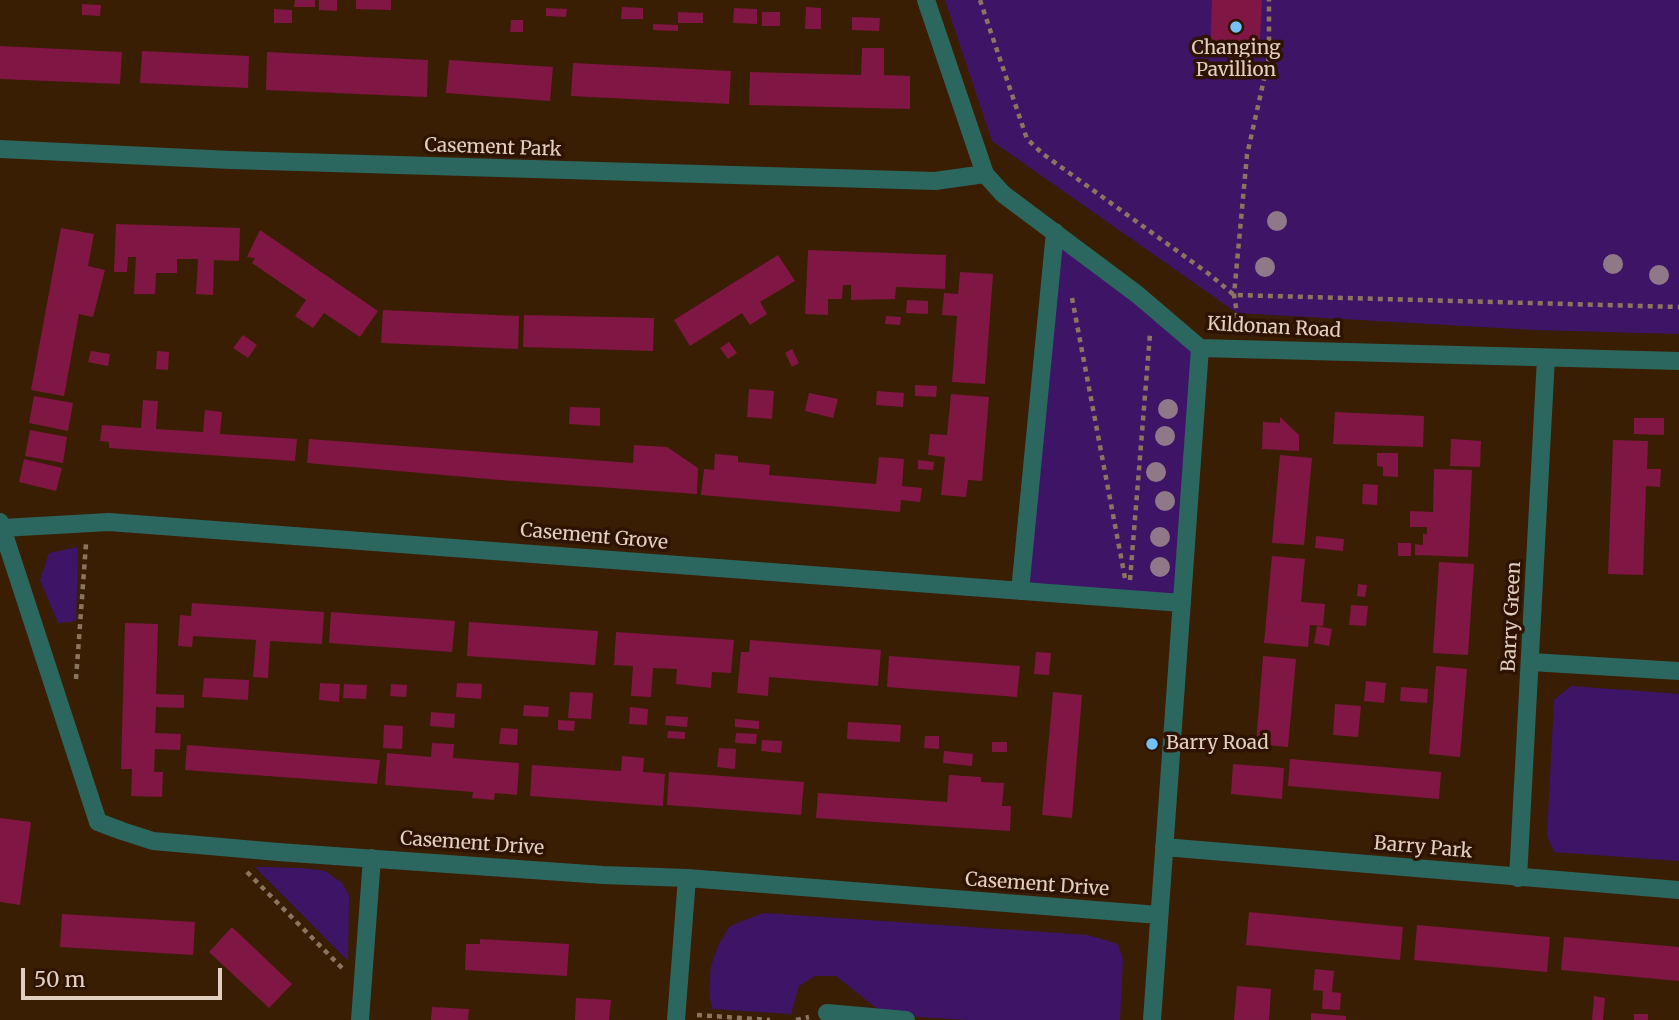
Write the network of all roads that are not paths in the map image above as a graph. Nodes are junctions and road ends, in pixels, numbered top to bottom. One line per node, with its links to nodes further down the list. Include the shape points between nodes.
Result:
1 (926, 0): 3 (street, Kildonan Road)
2 (0, 149): 3 (street, Casement Park, via 935,181)
3 (985, 174): 4 (street, Kildonan Road, via 1003,194)
4 (1055, 232): 5 (street, Kildonan Road); 9 (street)
5 (1200, 348): 6 (street, Kildonan Road); 10 (street)
6 (1546, 358): 7 (street, Kildonan Road); 11 (street, Barry Green)
7 (1679, 361)
8 (1, 525): 9 (street, Casement Grove, via 87,522 411,543); 14 (street, Casement Drive, via 98,822 153,841)
9 (1020, 592): 10 (street, Casement Grove)
10 (1182, 603): 13 (street)
11 (1531, 662): 12 (street); 16 (street, Barry Green)
12 (1679, 671)
13 (1164, 847): 16 (street, Barry Park); 18 (street)
14 (372, 858): 15 (street, Casement Drive); 21 (street)
15 (687, 878): 18 (street, Casement Drive); 20 (street)
16 (1518, 878): 17 (street, Barry Park)
17 (1679, 890)
18 (1160, 915): 23 (street)
19 (827, 1013): 22 (street)
20 (676, 1016)
21 (360, 1020)
22 (906, 1020)
23 (1152, 1020)

